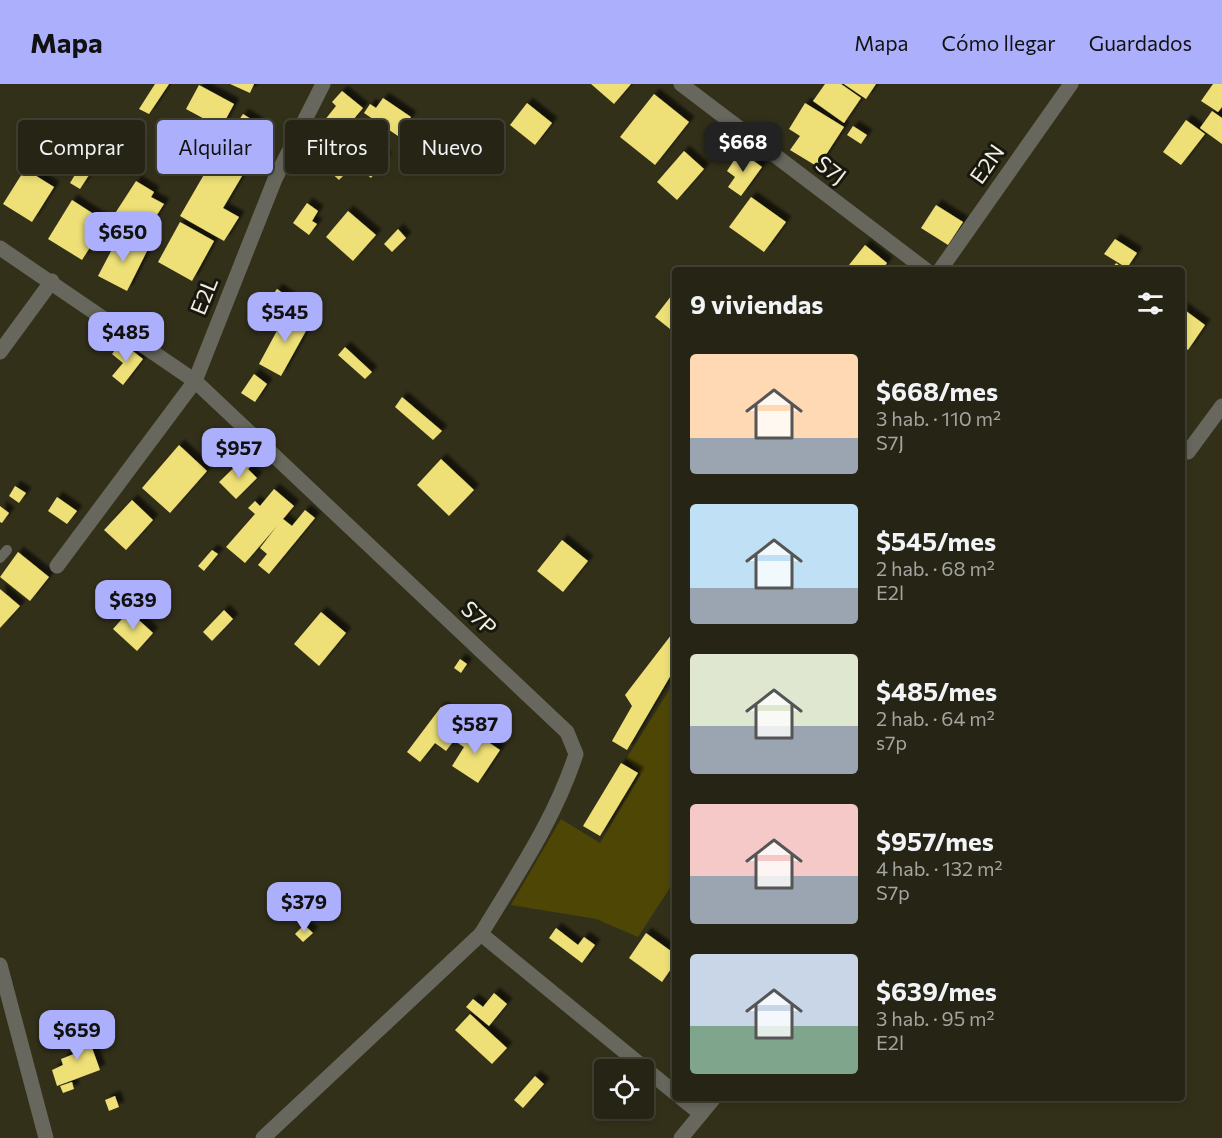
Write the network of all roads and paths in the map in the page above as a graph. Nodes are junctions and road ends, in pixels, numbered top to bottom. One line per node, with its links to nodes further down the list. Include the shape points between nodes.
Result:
1 (323, 84): 9 (street, E2L, via 275,179)
2 (681, 84): 5 (street, S7J)
3 (1071, 84): 6 (street, E2N)
4 (0, 248): 7 (street)
5 (922, 267)
6 (942, 267)
7 (52, 281): 8 (street); 9 (street)
8 (0, 352)
9 (195, 381): 12 (street, E2L); 13 (street, S7P, via 567,732 576,754 566,783 554,811)
10 (1222, 406): 11 (street)
11 (1185, 453)
12 (57, 566)
13 (482, 934): 15 (street); 20 (street, S7P)
14 (0, 965): 19 (street)
15 (672, 1091)
16 (685, 1101): 18 (street)
17 (712, 1101): 18 (street)
18 (701, 1114): 21 (street)
19 (46, 1138)
20 (263, 1138)
21 (681, 1138)

